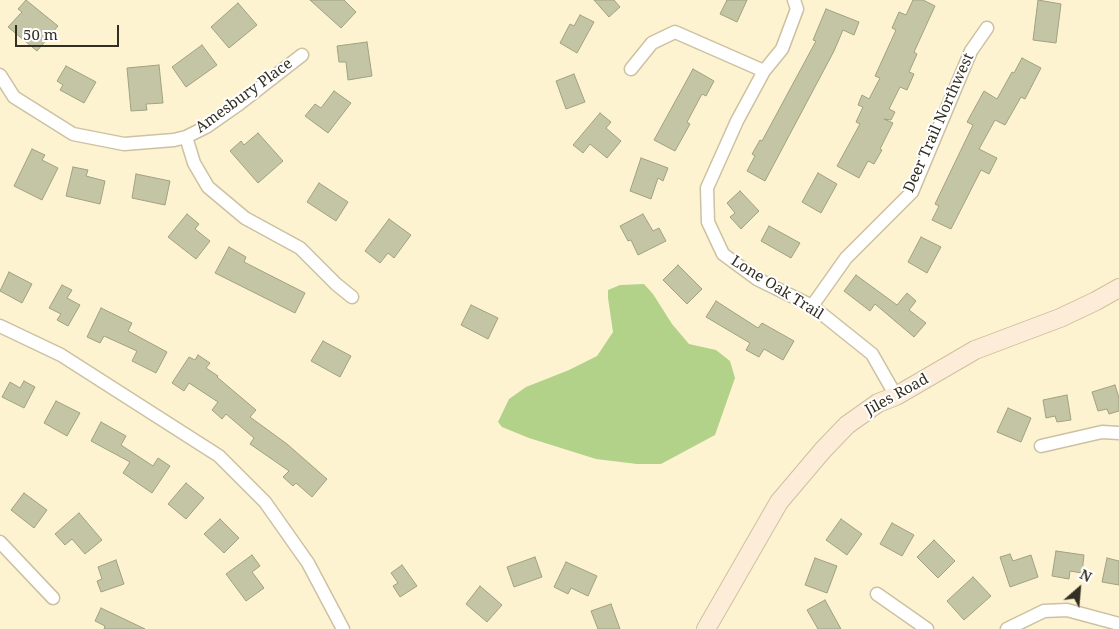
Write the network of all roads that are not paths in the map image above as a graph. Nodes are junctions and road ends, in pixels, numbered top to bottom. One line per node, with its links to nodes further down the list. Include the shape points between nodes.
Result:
1 (794, 0): 5 (street, Lone Oak Trail, via 797,10 782,49)
2 (987, 28): 10 (street, Deer Trail Northwest, via 971,51 912,192 846,258)
3 (302, 55): 7 (street, Amesbury Place, via 206,128)
4 (631, 69): 5 (street, via 652,43 675,32)
5 (764, 71): 10 (street, Lone Oak Trail, via 737,121 708,188 708,222 723,254 757,279)
6 (0, 75): 7 (street, Amesbury Place, via 14,97 73,134 124,144)
7 (186, 137): 9 (street, via 194,163 208,187 245,218 300,248)
8 (1119, 288): 12 (street, Jiles Road, via 1060,318 975,350)
9 (352, 296)
10 (812, 306): 12 (street, Lone Oak Trail, via 872,354)
11 (0, 326): 19 (street, via 62,355 218,456 271,510 308,563)
12 (896, 396): 20 (street, Jiles Road, via 878,402 847,425 779,502)
13 (1119, 433): 14 (street, via 1102,432)
14 (1041, 446)
15 (0, 542): 17 (street)
16 (877, 594): 21 (street)
17 (53, 598)
18 (1119, 624): 22 (street, via 1083,613 1059,610 1044,611)
19 (343, 629)
20 (706, 629)
21 (927, 629)
22 (1007, 629)

